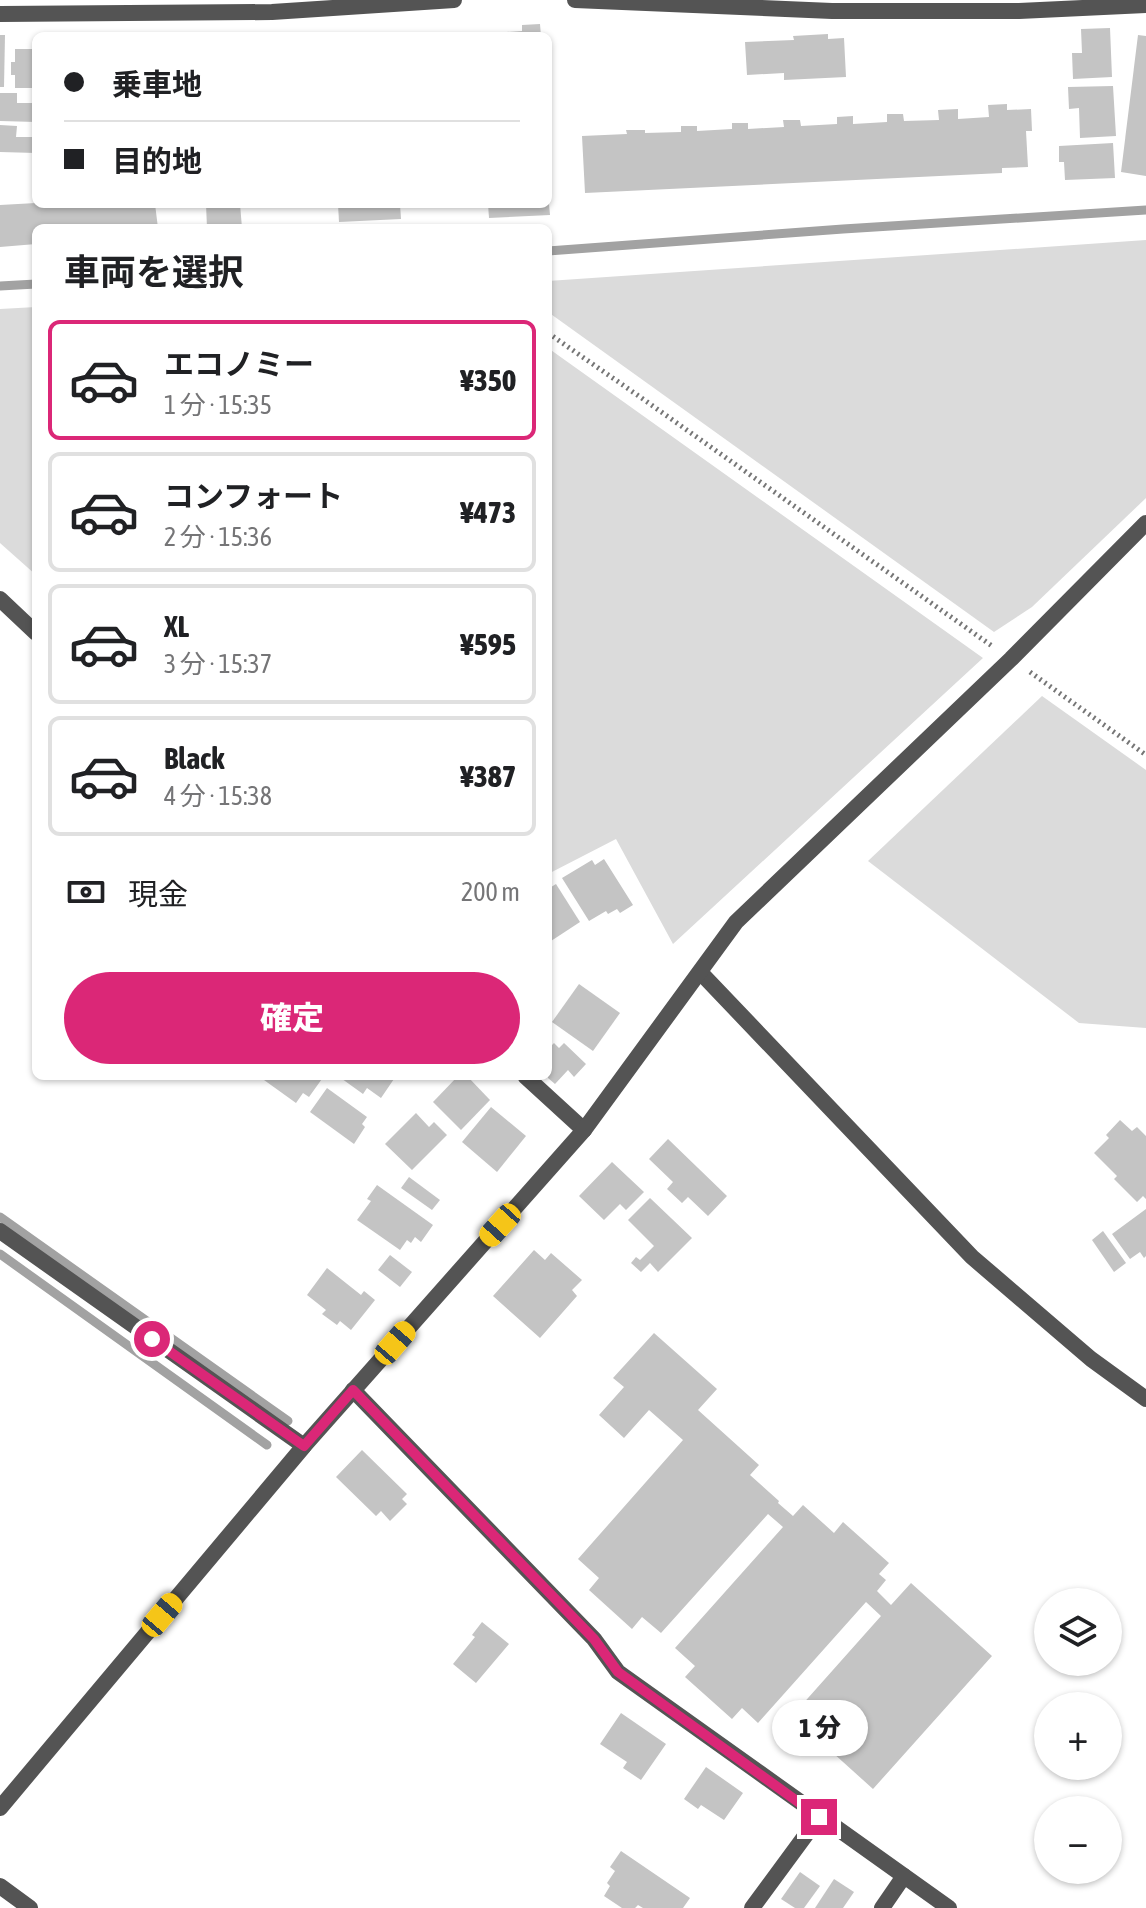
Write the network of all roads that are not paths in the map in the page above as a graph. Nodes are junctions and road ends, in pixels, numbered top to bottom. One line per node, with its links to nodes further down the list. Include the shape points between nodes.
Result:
1 (454, 0): 3 (street)
2 (575, 0): 4 (street, via 832,11)
3 (381, 2): 5 (street, via 272,12)
4 (1146, 5)
5 (0, 14)
6 (1146, 523): 9 (street, via 736,922)
7 (0, 599): 8 (street)
8 (32, 629)
9 (700, 972): 11 (street); 14 (street, via 972,1257)
10 (529, 1080): 11 (street)
11 (584, 1130): 13 (street)
12 (0, 1231): 15 (street)
13 (353, 1390): 15 (street); 17 (street, via 594,1639 618,1672)
14 (1146, 1399)
15 (304, 1446): 16 (street)
16 (0, 1808)
17 (819, 1817): 18 (street); 21 (street)
18 (904, 1876): 22 (street); 23 (street)
19 (0, 1886): 20 (street)
20 (30, 1908)
21 (752, 1908)
22 (882, 1908)
23 (949, 1908)

